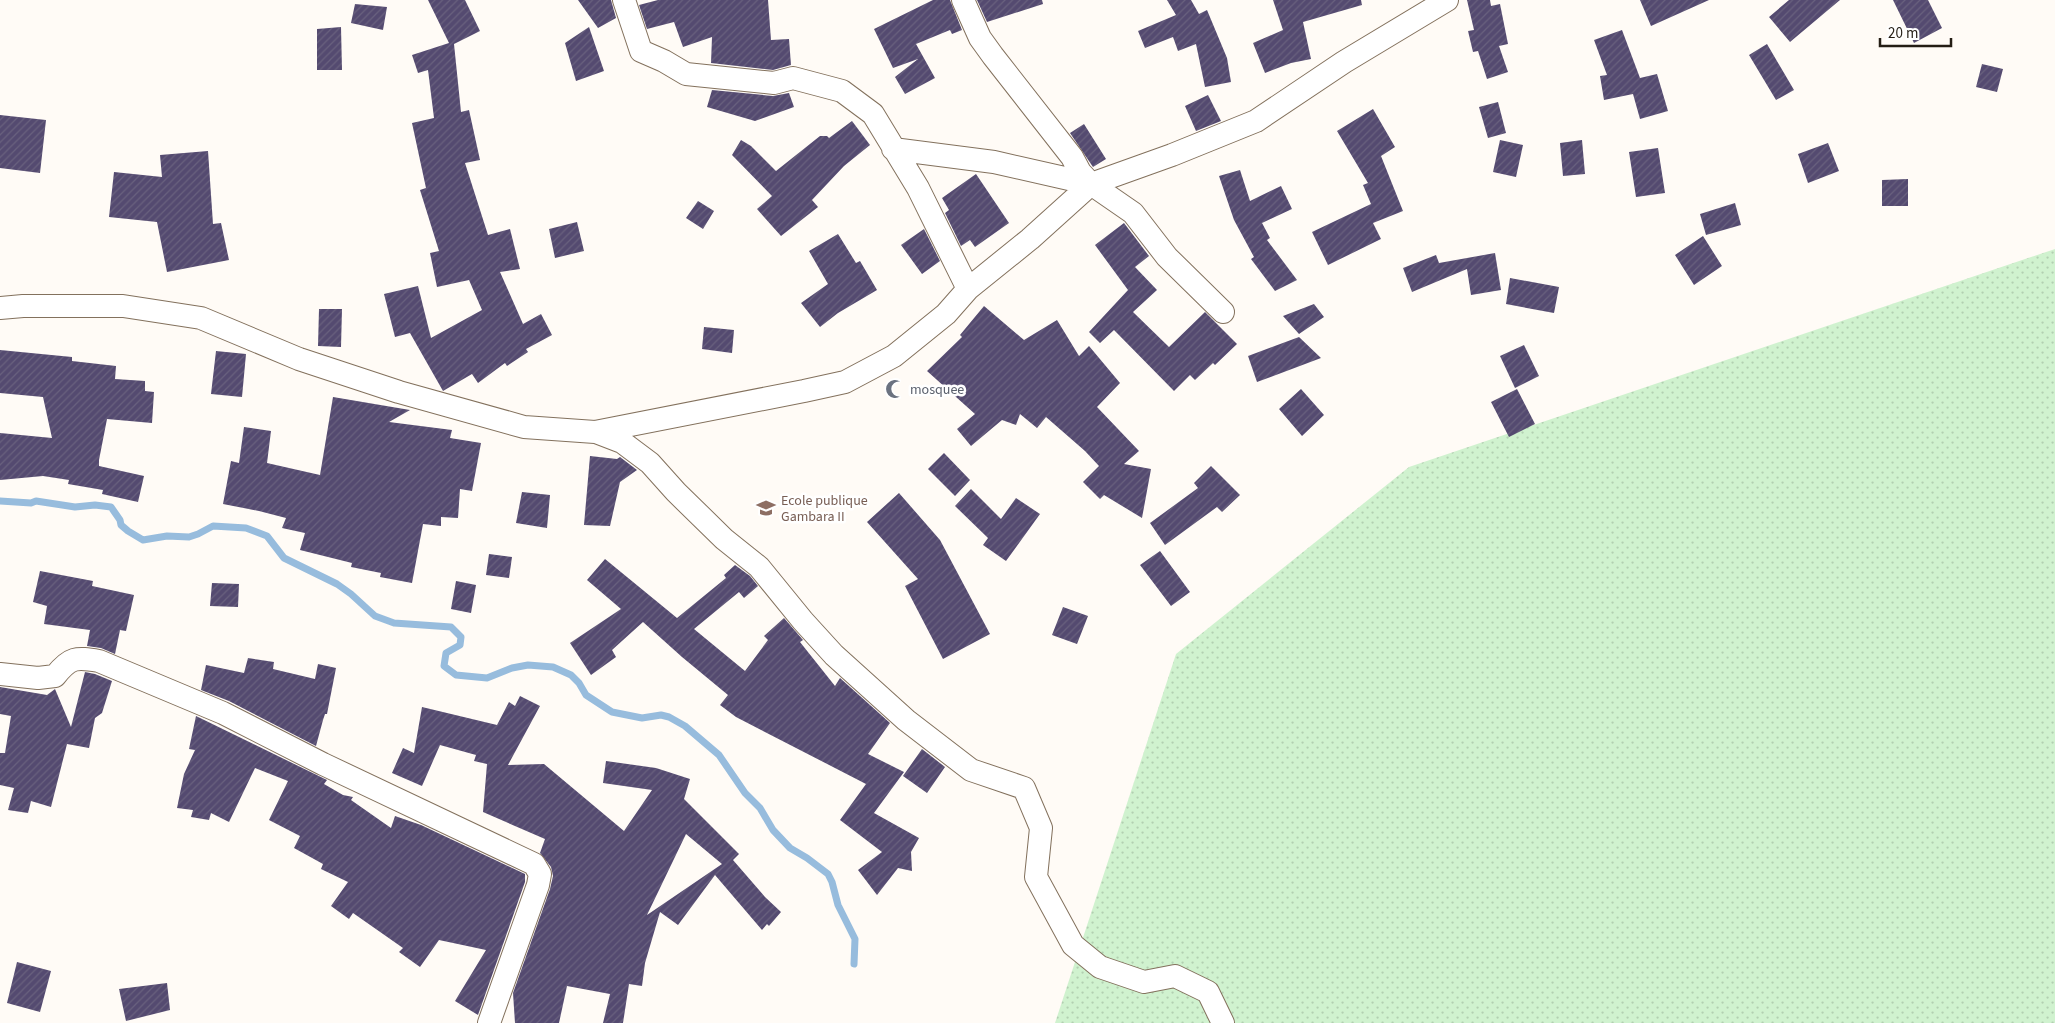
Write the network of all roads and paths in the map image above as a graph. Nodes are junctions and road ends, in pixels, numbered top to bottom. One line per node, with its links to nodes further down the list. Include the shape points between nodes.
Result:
1 (624, 0): 4 (street, via 641,51 686,74 774,83 793,78 842,91 873,114)
2 (963, 0): 5 (street, via 980,38)
3 (1447, 0): 5 (street, via 1344,62 1256,121 1172,156)
4 (893, 149): 5 (street, via 994,162); 6 (street, via 918,188)
5 (1091, 184): 6 (street); 8 (street, via 1133,213 1166,257)
6 (968, 289): 9 (street, via 946,314 894,356 845,382)
7 (0, 308): 9 (street, via 123,306 201,318 299,359 399,392 524,426)
8 (1224, 312)
9 (595, 432): 12 (street, via 622,442 650,463 724,539 759,567 834,655 906,720 971,770 1024,788 1041,828 1036,877 1073,945 1100,967 1144,982 1175,976 1208,992)
10 (0, 674): 11 (street, via 38,678 55,676 65,664 79,658 99,661 223,713 534,864 540,874 538,885)
11 (489, 1023)
12 (1223, 1023)

